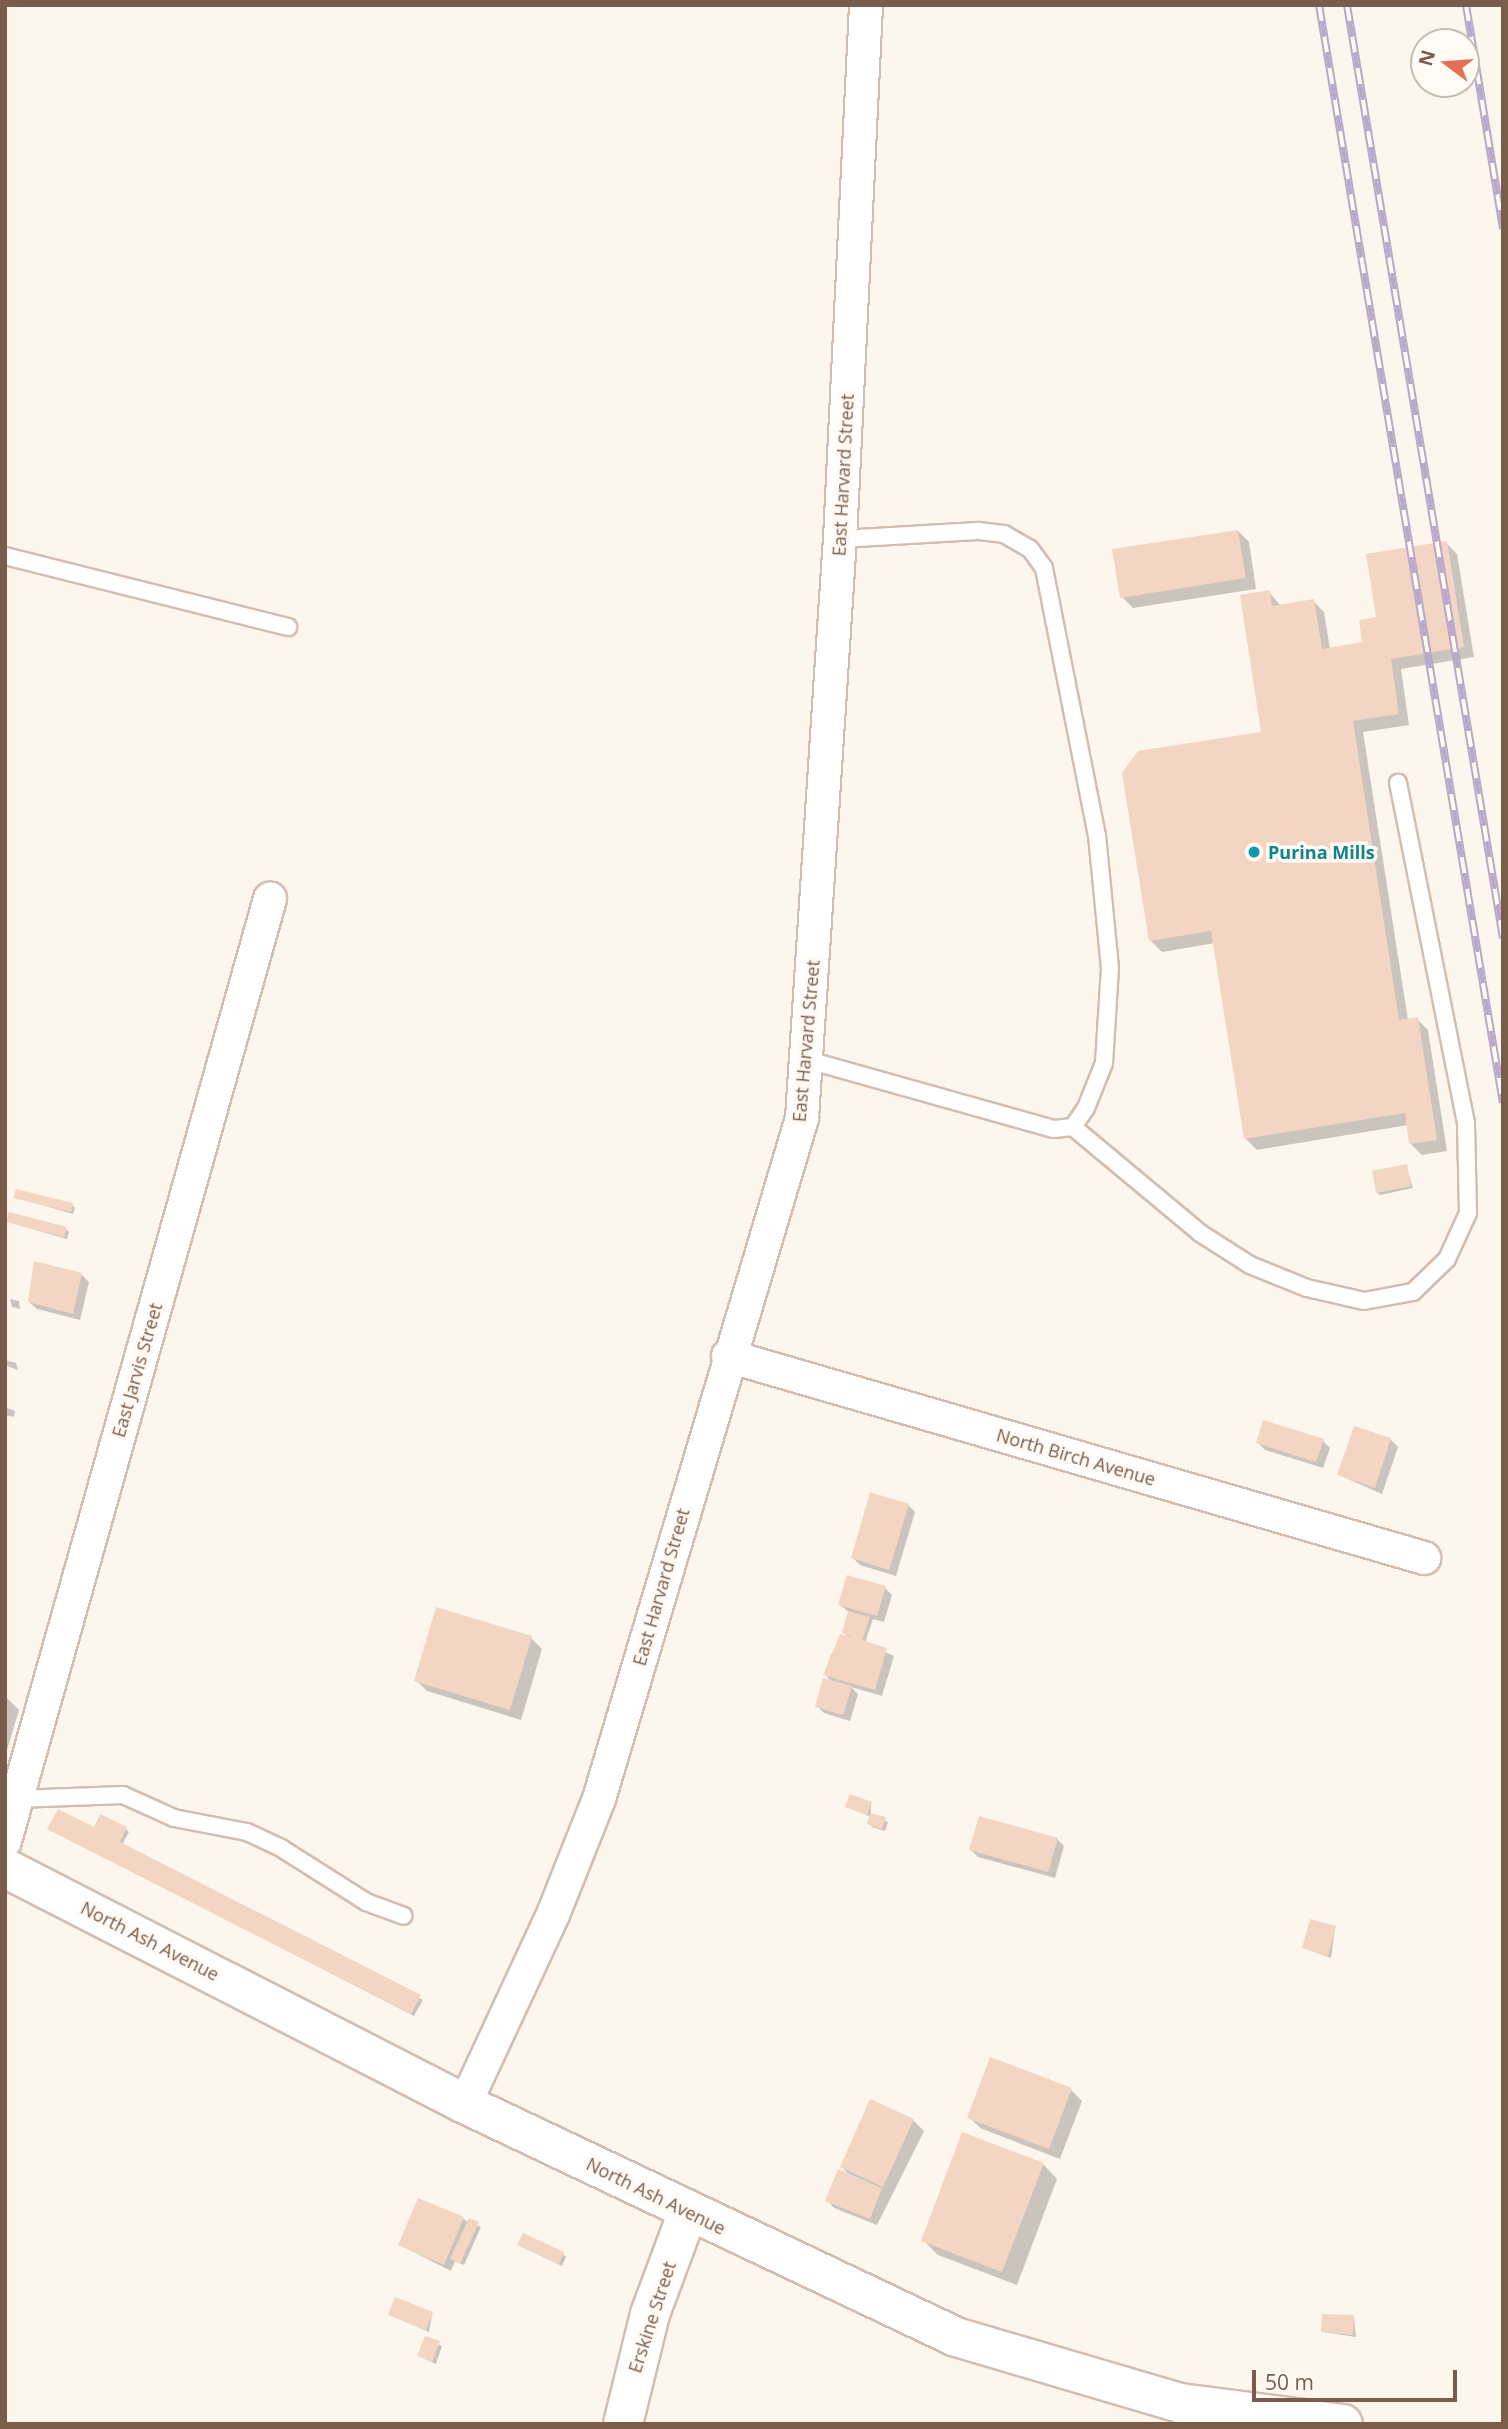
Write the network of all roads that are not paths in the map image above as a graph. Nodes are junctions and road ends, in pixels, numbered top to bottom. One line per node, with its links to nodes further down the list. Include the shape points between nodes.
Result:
1 (866, 5): 2 (street, East Harvard Street)
2 (840, 539): 7 (street, East Harvard Street); 8 (lane, via 978,531 1004,534 1030,549 1044,568 1097,836 1110,968 1104,1063)
3 (5, 556): 4 (lane)
4 (288, 627)
5 (1398, 783): 8 (lane, via 1466,1123 1468,1213 1447,1259 1413,1292 1364,1301 1307,1288 1250,1265 1200,1233)
6 (270, 899): 11 (street, East Jarvis Street)
7 (808, 1060): 8 (lane, via 1054,1129); 9 (street, East Harvard Street, via 802,1118)
8 (1073, 1127)
9 (728, 1356): 10 (street, North Birch Avenue); 15 (street, East Harvard Street, via 599,1799 554,1912)
10 (1424, 1558)
11 (17, 1799): 12 (street, East Jarvis Street); 14 (lane, via 122,1796 174,1818 247,1832 366,1902)
12 (5, 1840)
13 (5, 1868): 15 (street, North Ash Avenue)
14 (404, 1916)
15 (465, 2104): 16 (street, North Ash Avenue)
16 (688, 2212): 17 (street, Erskine Street, via 650,2314); 18 (street, North Ash Avenue, via 956,2337 1180,2403)
17 (623, 2424)
18 (1343, 2424)

